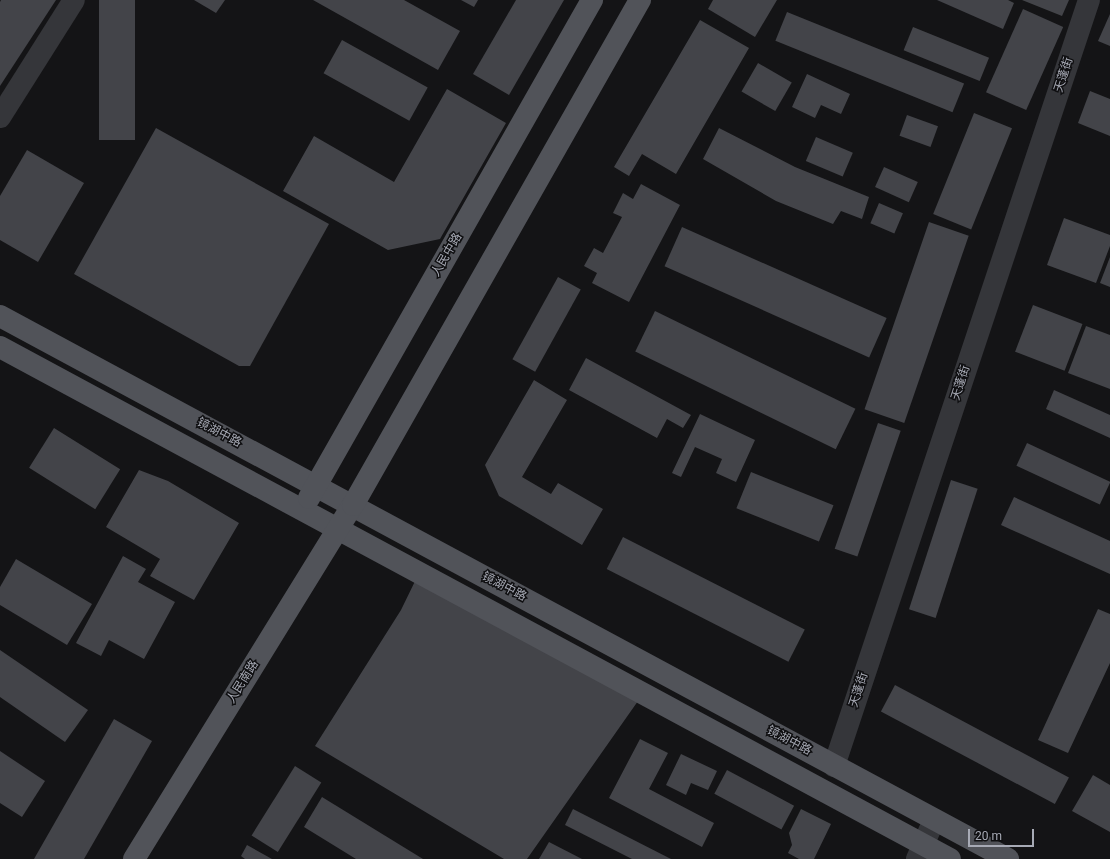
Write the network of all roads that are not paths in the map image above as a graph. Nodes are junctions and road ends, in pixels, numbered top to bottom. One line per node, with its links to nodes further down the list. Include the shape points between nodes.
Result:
1 (74, 0): 5 (street)
2 (592, 0): 8 (main road, 人民中路)
3 (640, 0): 9 (main road)
4 (1089, 0): 12 (street, 天蓬街)
5 (0, 117)
6 (0, 316): 8 (main road, 镜湖中路)
7 (0, 347): 10 (main road)
8 (316, 485): 9 (main road, 镜湖中路); 10 (main road, 人民中路)
9 (353, 505): 11 (main road, 人民南路); 12 (main road, 镜湖中路)
10 (302, 510): 11 (main road)
11 (338, 529): 14 (main road); 15 (main road, 人民南路)
12 (834, 766): 13 (main road, 镜湖中路)
13 (934, 820): 14 (street); 17 (main road, 镜湖中路)
14 (920, 852): 16 (main road)
15 (134, 859)
16 (950, 859)
17 (1008, 859)

